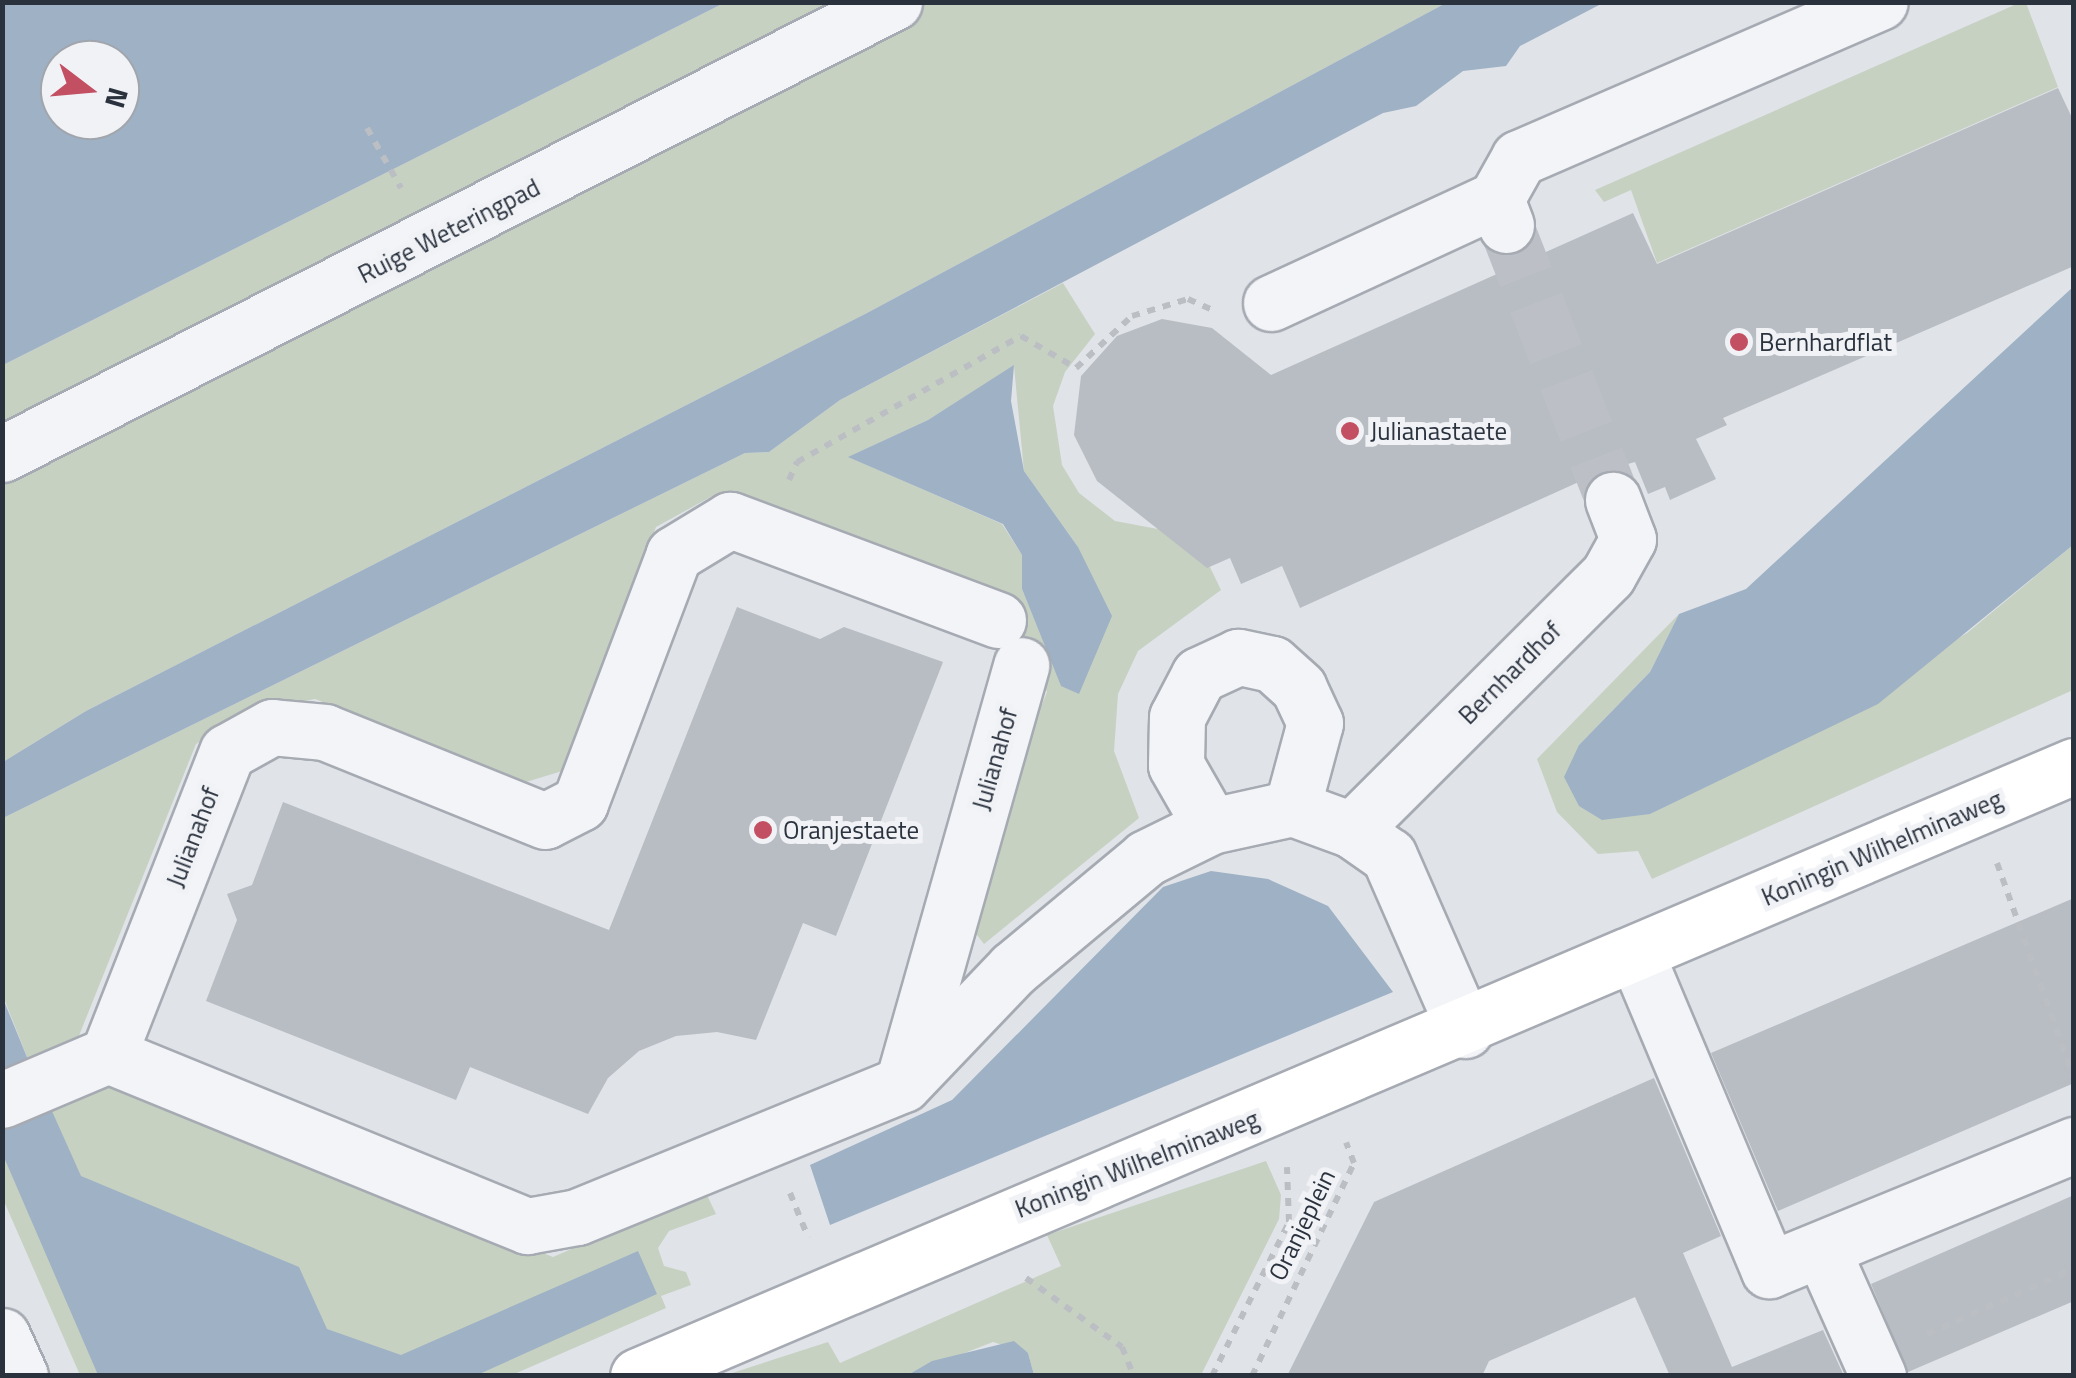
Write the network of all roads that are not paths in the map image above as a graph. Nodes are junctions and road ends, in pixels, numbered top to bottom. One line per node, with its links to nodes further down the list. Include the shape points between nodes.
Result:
1 (894, 2): 4 (street, Ruige Weteringpad)
2 (1880, 2): 3 (street, via 1519,158 1501,212)
3 (1270, 302)
4 (2, 454)
5 (1613, 500): 9 (street, Bernhardhof, via 1628,539 1608,575)
6 (2074, 766): 10 (main road, Koningin Wilhelminaweg)
7 (1292, 808): 8 (street); 8 (street, via 1315,723 1299,688 1272,664 1238,657 1199,675 1177,717 1176,764); 9 (street)
8 (1211, 826): 13 (street, via 1146,858 1013,969)
9 (1352, 830): 11 (street, via 1388,856)
10 (1636, 954): 11 (main road, Koningin Wilhelminaweg); 16 (street, via 1769,1270)
11 (1464, 1030): 20 (main road, Koningin Wilhelminaweg, via 1006,1214 833,1297)
12 (108, 1054): 13 (street, via 528,1226 577,1217); 13 (street, Julianahof, via 227,752 272,728 324,732 545,820 580,803 674,554 730,520 1009,643); 14 (street)
13 (903, 1084)
14 (22, 1091)
15 (2074, 1145): 16 (street)
16 (1822, 1250): 18 (street)
17 (2, 1336): 19 (street)
18 (1874, 1367)
19 (20, 1376)
20 (638, 1376)

